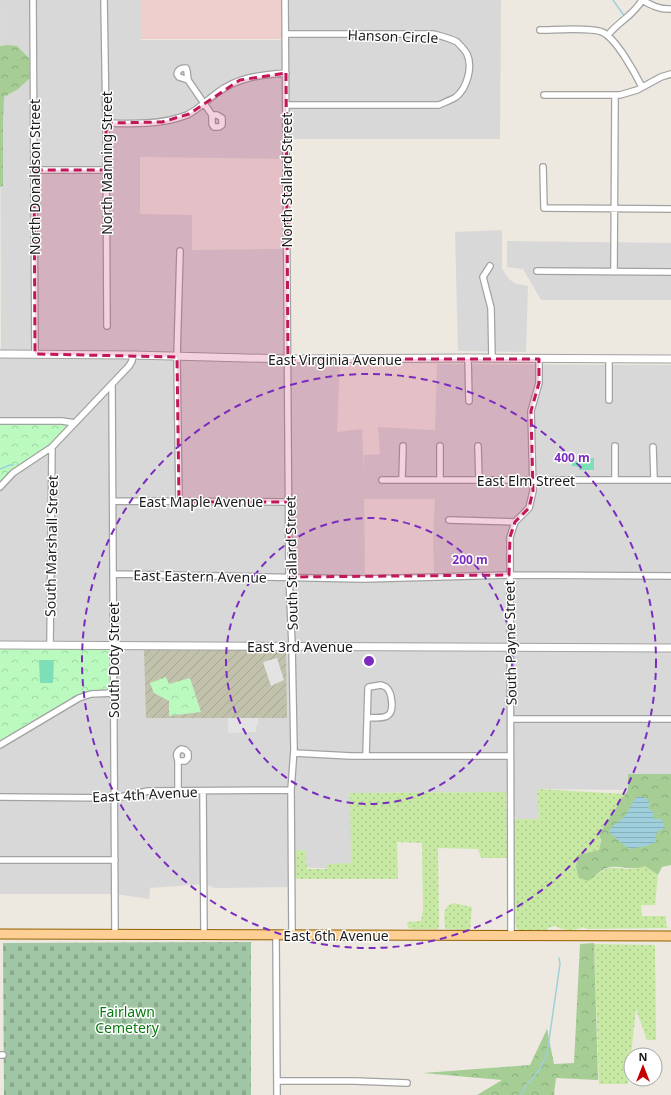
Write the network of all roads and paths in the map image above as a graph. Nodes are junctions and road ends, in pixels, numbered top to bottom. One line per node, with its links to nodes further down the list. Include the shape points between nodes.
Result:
1 (33, 0): 20 (street, North Donaldson Street)
2 (104, 0): 18 (street, North Manning Street)
3 (285, 0): 7 (street, North Stallard Street)
4 (642, 0): 5 (street, via 662,9); 8 (street)
5 (671, 9)
6 (540, 30): 8 (street, via 590,30)
7 (286, 34): 9 (street, North Stallard Street); 16 (street, Hanson Circle, via 433,34 448,38 461,46 467,54 469,67 465,87 457,96 439,104)
8 (608, 35): 12 (street)
9 (286, 73): 15 (street, via 240,80 218,92); 16 (street, North Stallard Street)
10 (671, 74): 12 (street)
11 (188, 80): 15 (street)
12 (642, 87): 14 (street)
13 (544, 95): 14 (street)
14 (615, 96): 22 (street)
15 (204, 104): 17 (street); 18 (street, via 189,114 162,122)
16 (286, 105): 37 (street, North Stallard Street)
17 (212, 115)
18 (106, 123): 21 (street, North Manning Street)
19 (543, 167): 22 (street, via 544,208)
20 (34, 170): 21 (street); 31 (street, North Donaldson Street)
21 (106, 170): 29 (street, North Manning Street)
22 (614, 208): 23 (street); 27 (street)
23 (671, 209)
24 (180, 252): 33 (street)
25 (490, 266): 35 (street, via 483,277 491,308)
26 (537, 271): 27 (street)
27 (614, 272): 28 (street)
28 (671, 272)
29 (107, 326)
30 (0, 354): 31 (street, East Virginia Avenue)
31 (35, 354): 32 (street, East Virginia Avenue)
32 (133, 355): 33 (street, East Virginia Avenue); 40 (street, via 130,366)
33 (177, 357): 37 (street, East Virginia Avenue); 61 (street)
34 (468, 358): 35 (street, East Virginia Avenue); 37 (street, East Virginia Avenue); 42 (street)
35 (492, 358): 36 (street, East Virginia Avenue)
36 (539, 358): 38 (street, East Virginia Avenue); 55 (street, South Payne Street, via 539,383 531,412)
37 (288, 359): 62 (street, South Stallard Street)
38 (609, 359): 39 (street, East Virginia Avenue); 41 (street)
39 (671, 359)
40 (112, 385): 44 (street); 60 (street, South Doty Street)
41 (609, 400)
42 (469, 401)
43 (0, 421): 44 (street)
44 (75, 423): 49 (street)
45 (403, 446): 52 (street)
46 (440, 446): 53 (street)
47 (478, 446): 54 (street)
48 (615, 446): 56 (street)
49 (52, 447): 59 (street, via 13,473); 70 (street, South Marshall Street)
50 (653, 447): 57 (street)
51 (382, 480): 52 (street, East Elm Street)
52 (402, 480): 53 (street, East Elm Street)
53 (440, 480): 54 (street, East Elm Street)
54 (479, 480): 55 (street, East Elm Street)
55 (532, 480): 56 (street, East Elm Street); 64 (street, South Payne Street, via 529,508)
56 (615, 480): 57 (street, East Elm Street)
57 (654, 480): 58 (street, East Elm Street)
58 (671, 480)
59 (0, 487)
60 (113, 501): 61 (street, East Maple Avenue); 65 (street, South Doty Street)
61 (179, 502): 62 (street, East Maple Avenue)
62 (289, 502): 68 (street, South Stallard Street)
63 (449, 520): 64 (street)
64 (515, 522): 66 (street, South Payne Street, via 510,537)
65 (113, 574): 68 (street, East Eastern Avenue); 71 (street, South Doty Street)
66 (509, 575): 67 (street, East Eastern Avenue); 68 (street, East Eastern Avenue, via 364,579); 73 (street, South Payne Street)
67 (671, 576)
68 (289, 577): 72 (street, South Stallard Street)
69 (0, 645): 70 (street, East 3rd Avenue)
70 (50, 645): 71 (street, East 3rd Avenue)
71 (113, 646): 72 (street, East 3rd Avenue); 75 (street, South Doty Street)
72 (292, 646): 73 (street, East 3rd Avenue); 80 (street, South Stallard Street)
73 (509, 648): 74 (street, East 3rd Avenue); 77 (street, South Payne Street)
74 (671, 648)
75 (114, 693): 79 (street, via 91,694 78,698); 88 (street, South Doty Street)
76 (368, 718): 76 (street, via 369,686 386,687 390,693 389,715); 81 (street)
77 (511, 718): 78 (street); 82 (street, South Payne Street)
78 (671, 719)
79 (0, 745)
80 (294, 754): 81 (street); 84 (street, South Stallard Street)
81 (366, 755): 82 (street)
82 (510, 756): 96 (street, South Payne Street)
83 (178, 761): 85 (street)
84 (291, 790): 86 (street, East 4th Avenue); 95 (street, South Stallard Street)
85 (178, 791): 86 (street, East 4th Avenue); 88 (street, East 4th Avenue, via 148,791)
86 (203, 791): 93 (street)
87 (0, 797): 88 (street, East 4th Avenue)
88 (115, 798): 90 (street, South Doty Street)
89 (0, 860): 90 (street)
90 (114, 860): 92 (street, South Doty Street)
91 (0, 934): 92 (main road, East 6th Avenue)
92 (115, 934): 93 (main road, East 6th Avenue)
93 (204, 935): 94 (main road, East 6th Avenue)
94 (276, 935): 95 (main road, East 6th Avenue); 98 (street)
95 (292, 935): 96 (main road, East 6th Avenue)
96 (511, 936): 97 (main road, East 6th Avenue)
97 (671, 936)
98 (277, 1081): 99 (street); 100 (street)
99 (407, 1083)
100 (277, 1095)

